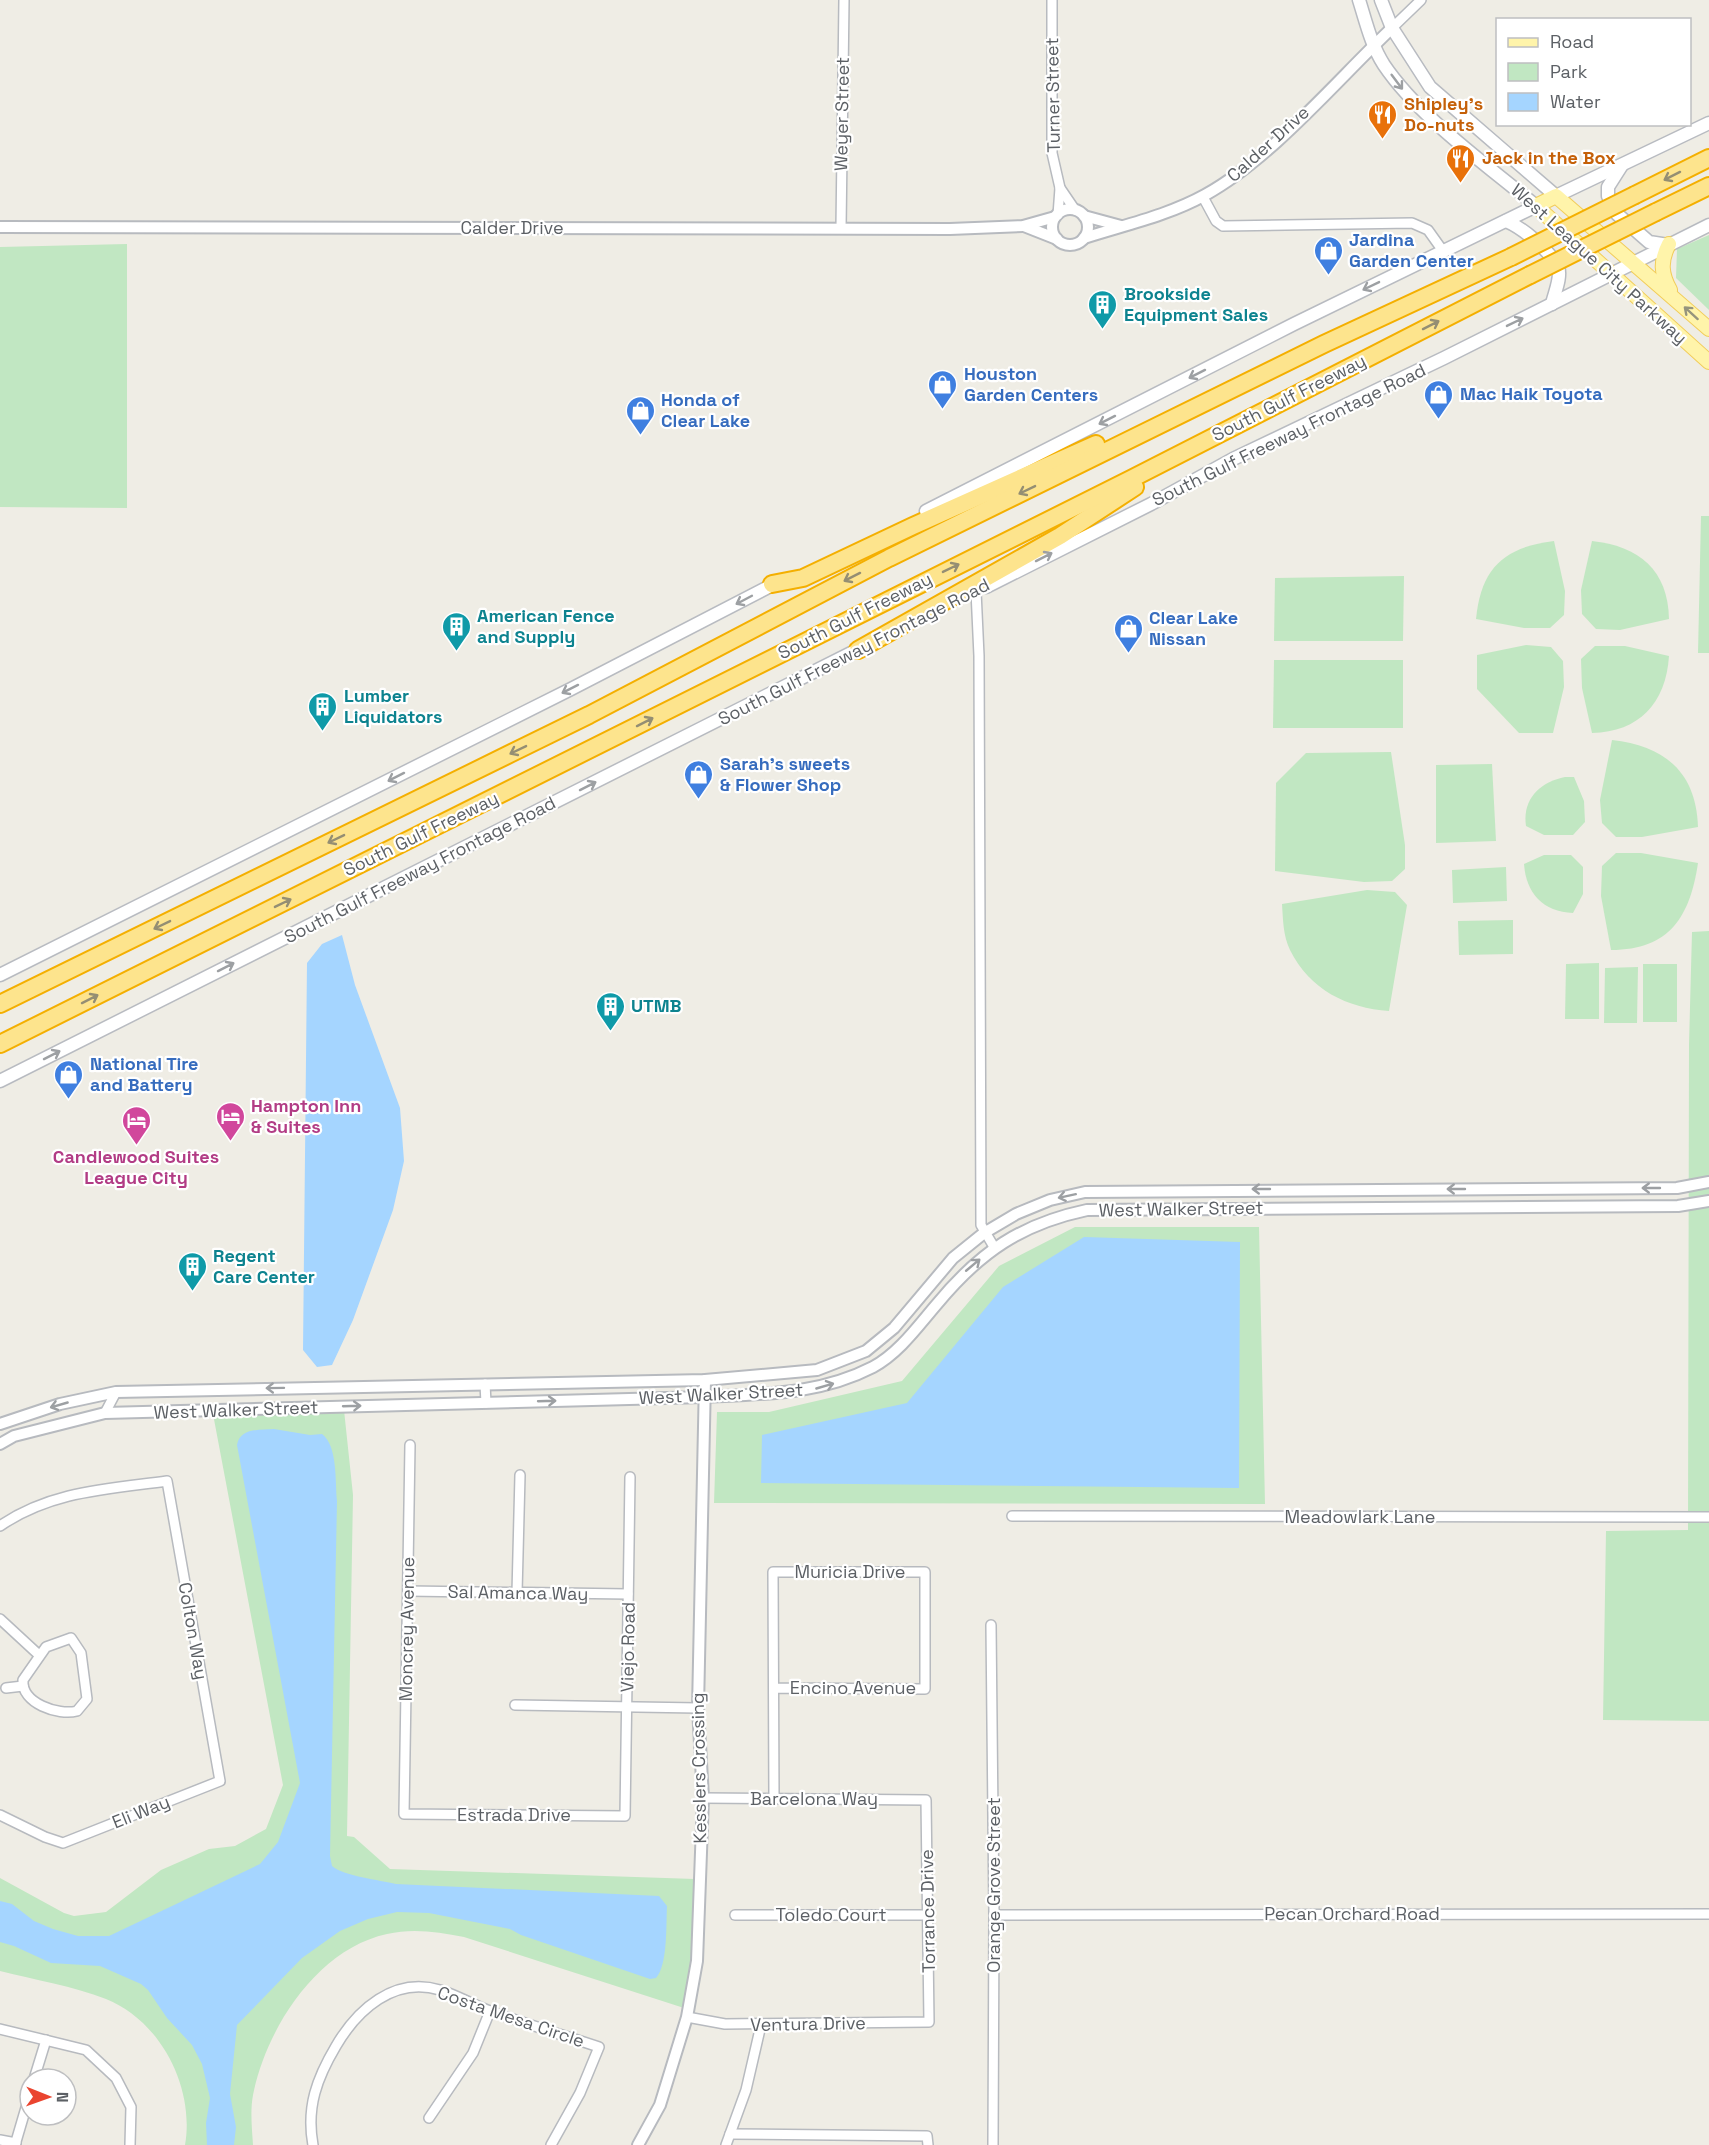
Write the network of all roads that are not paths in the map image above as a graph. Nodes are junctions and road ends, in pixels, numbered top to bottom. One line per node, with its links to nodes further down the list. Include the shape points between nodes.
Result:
1 (844, 0): 23 (street, Weyer Street)
2 (1052, 0): 12 (street, Turner Street, via 1052,153)
3 (1359, 0): 7 (main road, West League City Parkway)
4 (1382, 0): 6 (main road, West League City Parkway)
5 (1421, 0): 6 (street)
6 (1392, 28): 7 (street, Calder Drive); 14 (main road, West League City Parkway, via 1430,87)
7 (1374, 45): 13 (street, Calder Drive, via 1258,158); 15 (main road, West League City Parkway, one-way to 15, via 1383,64 1408,96)
8 (1709, 123): 10 (main road)
9 (1709, 158): 32 (highway, South Gulf Freeway, one-way to 32, bridge)
10 (1624, 161): 14 (main road); 26 (main road, via 1608,187 1617,214 1649,242)
11 (1709, 186): 35 (highway, South Gulf Freeway, one-way to 11, bridge)
12 (1060, 188): 16 (street, Turner Street); 17 (street, Turner Street)
13 (1203, 196): 21 (street, Calder Drive, via 1153,218); 27 (street, via 1216,221 1223,226 1412,223 1428,230)
14 (1556, 196): 15 (main road); 28 (main road, West League City Parkway)
15 (1536, 206): 18 (main road); 29 (main road, West League City Parkway)
16 (1080, 213): 17 (street, via 1064,210); 21 (street, Calder Drive); 24 (street, via 1088,227)
17 (1057, 216): 20 (street, Calder Drive); 25 (street, via 1053,228)
18 (1506, 220): 27 (main road); 31 (main road, via 1530,236 1558,268)
19 (1709, 225): 26 (main road, South Gulf Freeway Frontage Road)
20 (1023, 226): 23 (street, Calder Drive); 25 (street, Calder Drive)
21 (1121, 226): 24 (street, Calder Drive)
22 (0, 227): 23 (street, Calder Drive)
23 (841, 228)
24 (1084, 238): 25 (street, via 1068,245)
25 (1057, 239)
26 (1668, 244): 28 (main road, South Gulf Freeway Frontage Road); 30 (main road, via 1662,263 1663,278)
27 (1443, 251): 36 (main road, one-way to 36, via 949,501)
28 (1634, 261): 29 (main road, South Gulf Freeway Frontage Road); 30 (main road, West League City Parkway)
29 (1610, 273): 31 (main road, South Gulf Freeway Frontage Road); 34 (main road, West League City Parkway)
30 (1674, 297): 33 (main road, West League City Parkway, one-way to 30)
31 (1552, 304): 37 (main road, South Gulf Freeway Frontage Road, one-way to 31, via 1233,459)
32 (1368, 324): 36 (highway, via 1297,349 803,578); 40 (highway, South Gulf Freeway, one-way to 40, via 857,574 590,715)
33 (1709, 328)
34 (1709, 362)
35 (1285, 400): 38 (highway, via 1257,425 1141,484 1060,536); 41 (highway, South Gulf Freeway, one-way to 35)
36 (772, 584): 39 (main road, one-way to 39)
37 (976, 591): 38 (main road, South Gulf Freeway Frontage Road); 45 (street)
38 (858, 650): 42 (main road, South Gulf Freeway Frontage Road, one-way to 38)
39 (0, 975)
40 (0, 1004)
41 (0, 1044)
42 (0, 1081)
43 (1709, 1182): 45 (street, West Walker Street, one-way to 45, via 1677,1188 1103,1191 1050,1200)
44 (1709, 1201): 46 (street, West Walker Street, via 1667,1206 1113,1208 1055,1217)
45 (984, 1233): 46 (street); 47 (street, West Walker Street, via 953,1258 894,1328 866,1351 818,1371)
46 (994, 1247): 50 (street, West Walker Street, one-way to 46, via 822,1388 875,1366 906,1341 966,1271)
47 (705, 1380): 48 (street, West Walker Street); 50 (street, Kesslers Crossing)
48 (485, 1384): 49 (street, West Walker Street, one-way to 49); 51 (street)
49 (116, 1392): 52 (street); 53 (street, West Walker Street, one-way to 53, via 60,1404)
50 (704, 1397): 51 (street, West Walker Street, one-way to 50); 75 (street, Kesslers Crossing)
51 (486, 1403): 52 (street, West Walker Street, one-way to 51)
52 (105, 1413): 54 (street, West Walker Street, via 14,1436)
53 (0, 1424)
54 (0, 1444)
55 (410, 1444): 62 (street, Moncrey Avenue)
56 (520, 1475): 63 (street)
57 (630, 1478): 64 (street, Viejo Road)
58 (1012, 1516): 59 (street, Meadowlark Lane)
59 (1709, 1517)
60 (0, 1526): 76 (street, Colton Way, via 27,1510 71,1494 167,1481)
61 (925, 1574): 72 (street, Encino Avenue, via 925,1689); 72 (street, Muricia Drive, via 773,1572)
62 (408, 1591): 63 (street, Sal Amanca Way); 80 (street, Moncrey Avenue)
63 (517, 1593): 64 (street, Sal Amanca Way)
64 (628, 1594): 74 (street, Viejo Road)
65 (0, 1619): 69 (street)
66 (991, 1625): 86 (street, Orange Grove Street)
67 (73, 1627): 68 (street)
68 (71, 1638): 69 (street, via 54,1643); 70 (street, via 84,1662 88,1690 83,1706 77,1711 60,1712 29,1697)
69 (39, 1655): 70 (street)
70 (23, 1686): 71 (street)
71 (6, 1688)
72 (775, 1688): 78 (street)
73 (515, 1705): 74 (street)
74 (627, 1707): 75 (street); 82 (street, Viejo Road)
75 (698, 1708): 77 (street, Kesslers Crossing)
76 (219, 1781): 81 (street, Eli Way, via 63,1843)
77 (703, 1798): 78 (street, Barcelona Way); 88 (street, Kesslers Crossing, via 697,1961)
78 (774, 1800): 79 (street, Barcelona Way)
79 (926, 1800): 85 (street, Torrance Drive)
80 (404, 1814): 82 (street, Estrada Drive)
81 (0, 1815)
82 (625, 1815)
83 (1709, 1914): 86 (street, Pecan Orchard Road)
84 (735, 1915): 85 (street, Toledo Court)
85 (928, 1915): 89 (street, Torrance Drive)
86 (994, 1915): 105 (street, Orange Grove Street)
87 (490, 2011): 94 (street, via 473,2053); 100 (street, Costa Mesa Circle, via 438,1989 400,1990 369,2004 342,2036 319,2075 312,2098); 101 (street, Costa Mesa Circle, via 599,2047 580,2093)
88 (687, 2018): 90 (street, Ventura Drive); 102 (street, Kesslers Crossing, via 660,2105)
89 (929, 2022): 90 (street, Ventura Drive)
90 (761, 2025): 96 (street, via 746,2090)
91 (0, 2029): 92 (street)
92 (45, 2040): 93 (street); 99 (street, via 86,2050 116,2078 131,2107)
93 (37, 2067)
94 (429, 2118)
95 (21, 2127): 98 (street)
96 (730, 2134): 103 (street); 104 (street, via 927,2136)
97 (0, 2139): 98 (street)
98 (16, 2144)
99 (130, 2145)
100 (313, 2145)
101 (551, 2145)
102 (638, 2145)
103 (726, 2145)
104 (927, 2145)
105 (993, 2145)

